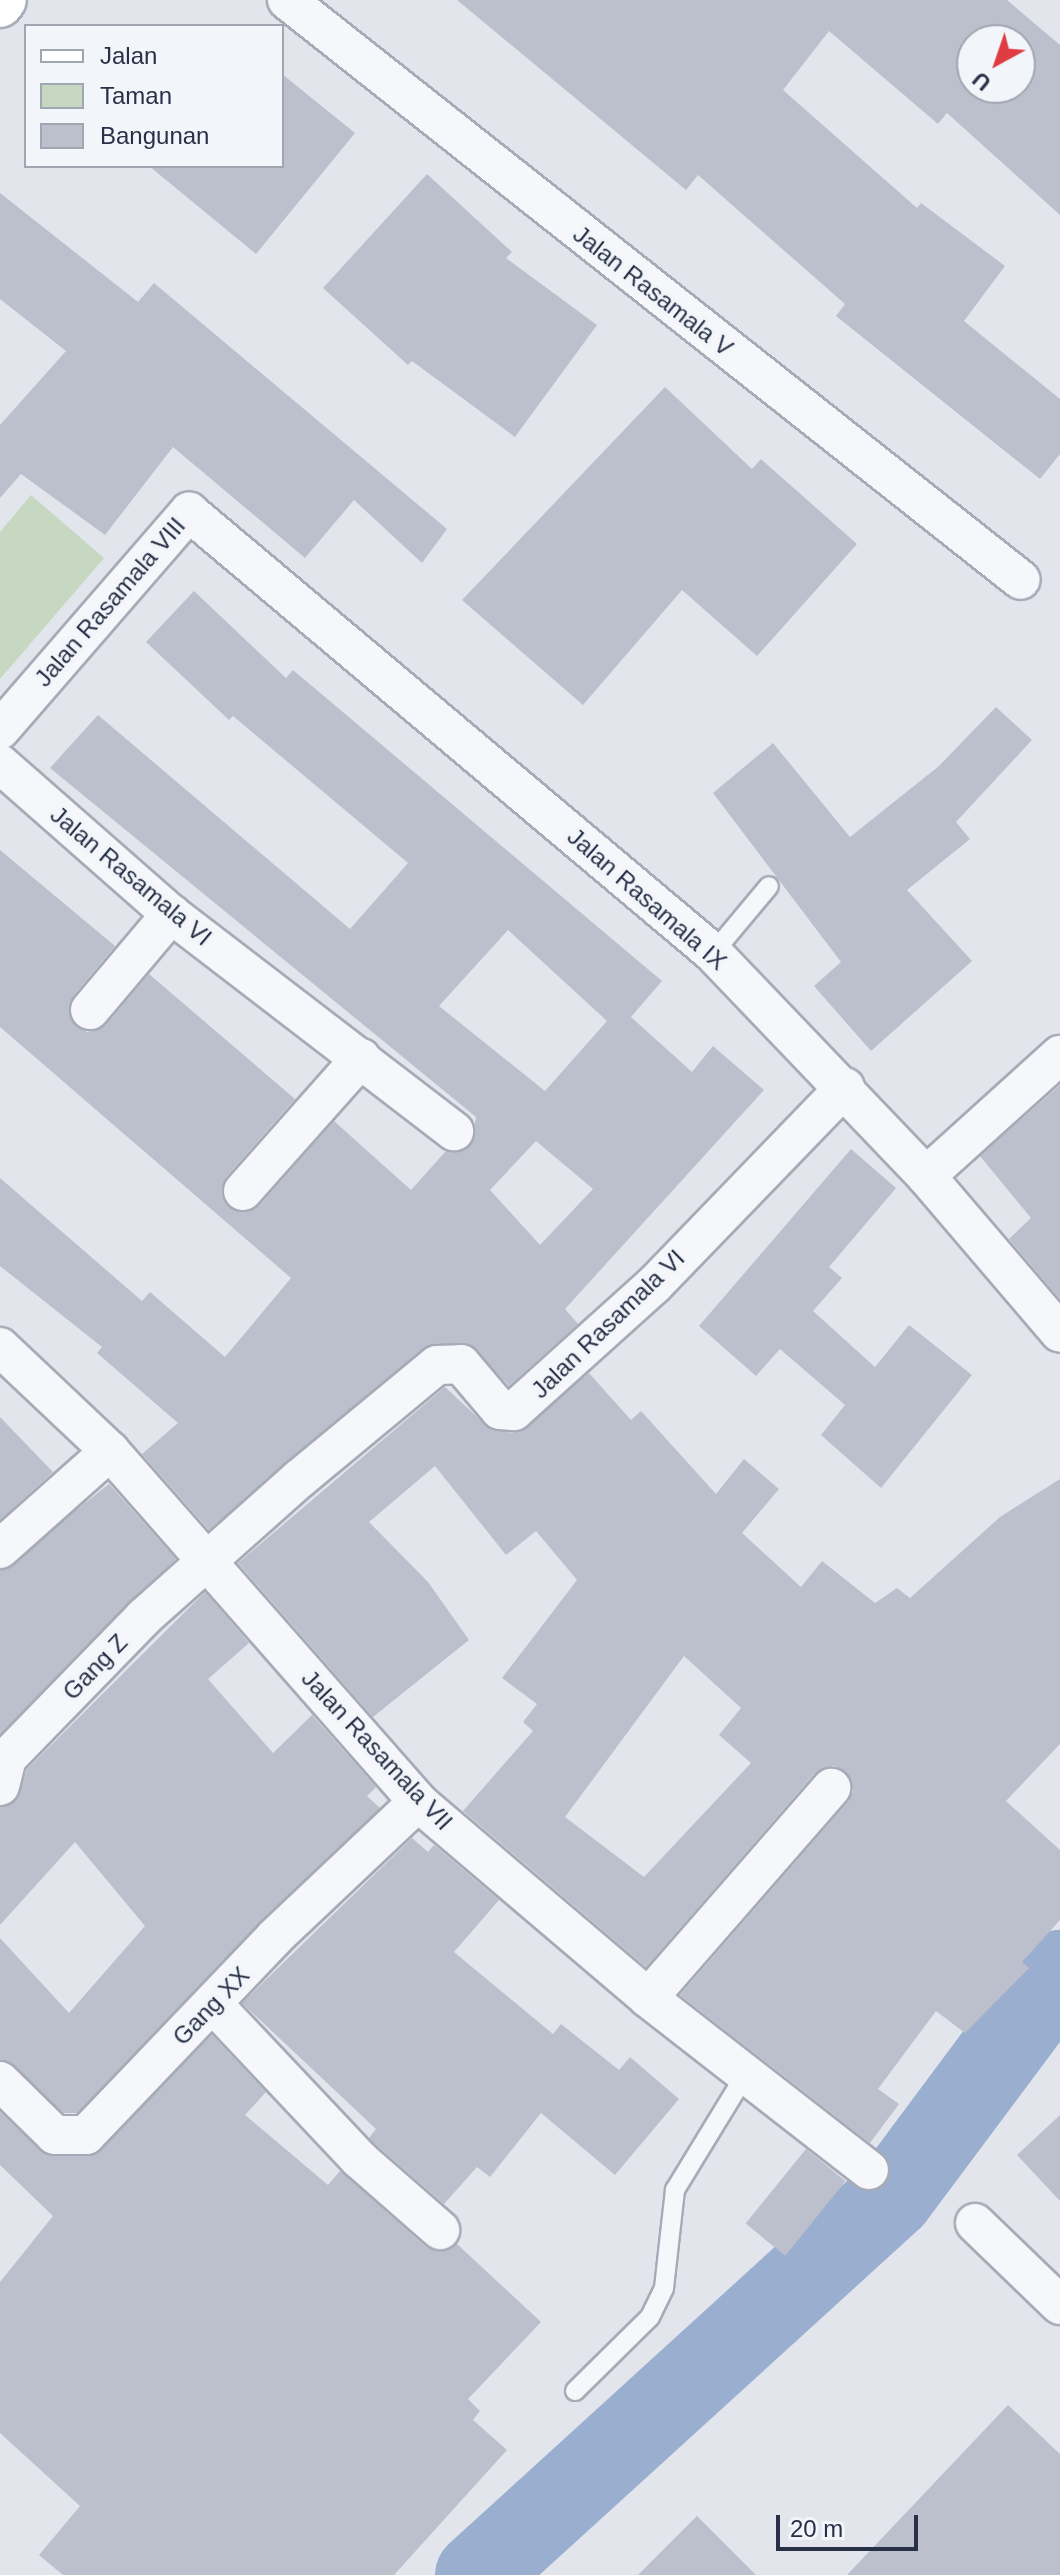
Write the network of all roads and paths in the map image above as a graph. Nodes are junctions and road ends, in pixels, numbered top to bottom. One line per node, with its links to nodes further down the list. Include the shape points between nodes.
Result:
1 (4, 0): 3 (street)
2 (287, 0): 5 (street, Jalan Rasamala V)
3 (0, 5)
4 (189, 512): 6 (street, Jalan Rasamala VIII); 10 (street, Jalan Rasamala IX)
5 (1021, 580)
6 (0, 730)
7 (0, 764): 9 (street, Jalan Rasamala VI)
8 (769, 886): 10 (lane)
9 (171, 914): 11 (street); 13 (street, Jalan Rasamala VI)
10 (713, 953): 14 (street, Jalan Rasamala IX)
11 (90, 1010)
12 (1060, 1055): 16 (street)
13 (361, 1058): 15 (street, Jalan Rasamala VI); 17 (street)
14 (845, 1087): 16 (street, Jalan Rasamala IX); 22 (street, Jalan Rasamala VI, via 654,1285 526,1403 500,1410 461,1364 437,1365)
15 (454, 1131)
16 (926, 1176): 18 (street, Jalan Rasamala IX)
17 (243, 1191)
18 (1060, 1333)
19 (0, 1347): 20 (street, Jalan Rasamala VII)
20 (110, 1451): 21 (street); 22 (street, Jalan Rasamala VII)
21 (0, 1549)
22 (207, 1560): 23 (street, Gang Z, via 7,1758); 25 (street, Jalan Rasamala VII)
23 (0, 1786)
24 (831, 1788): 26 (street)
25 (418, 1802): 26 (street, Jalan Rasamala VII); 27 (street, Gang XX)
26 (648, 1998): 28 (street, Jalan Rasamala VII)
27 (214, 2005): 29 (street, Gang XX, via 86,2135 55,2135); 32 (street, via 359,2159)
28 (747, 2072): 30 (street, Jalan Rasamala VII); 34 (lane, via 675,2190 664,2288 650,2317)
29 (0, 2081)
30 (869, 2170)
31 (975, 2223): 33 (street)
32 (440, 2230)
33 (1060, 2305)
34 (575, 2391)

